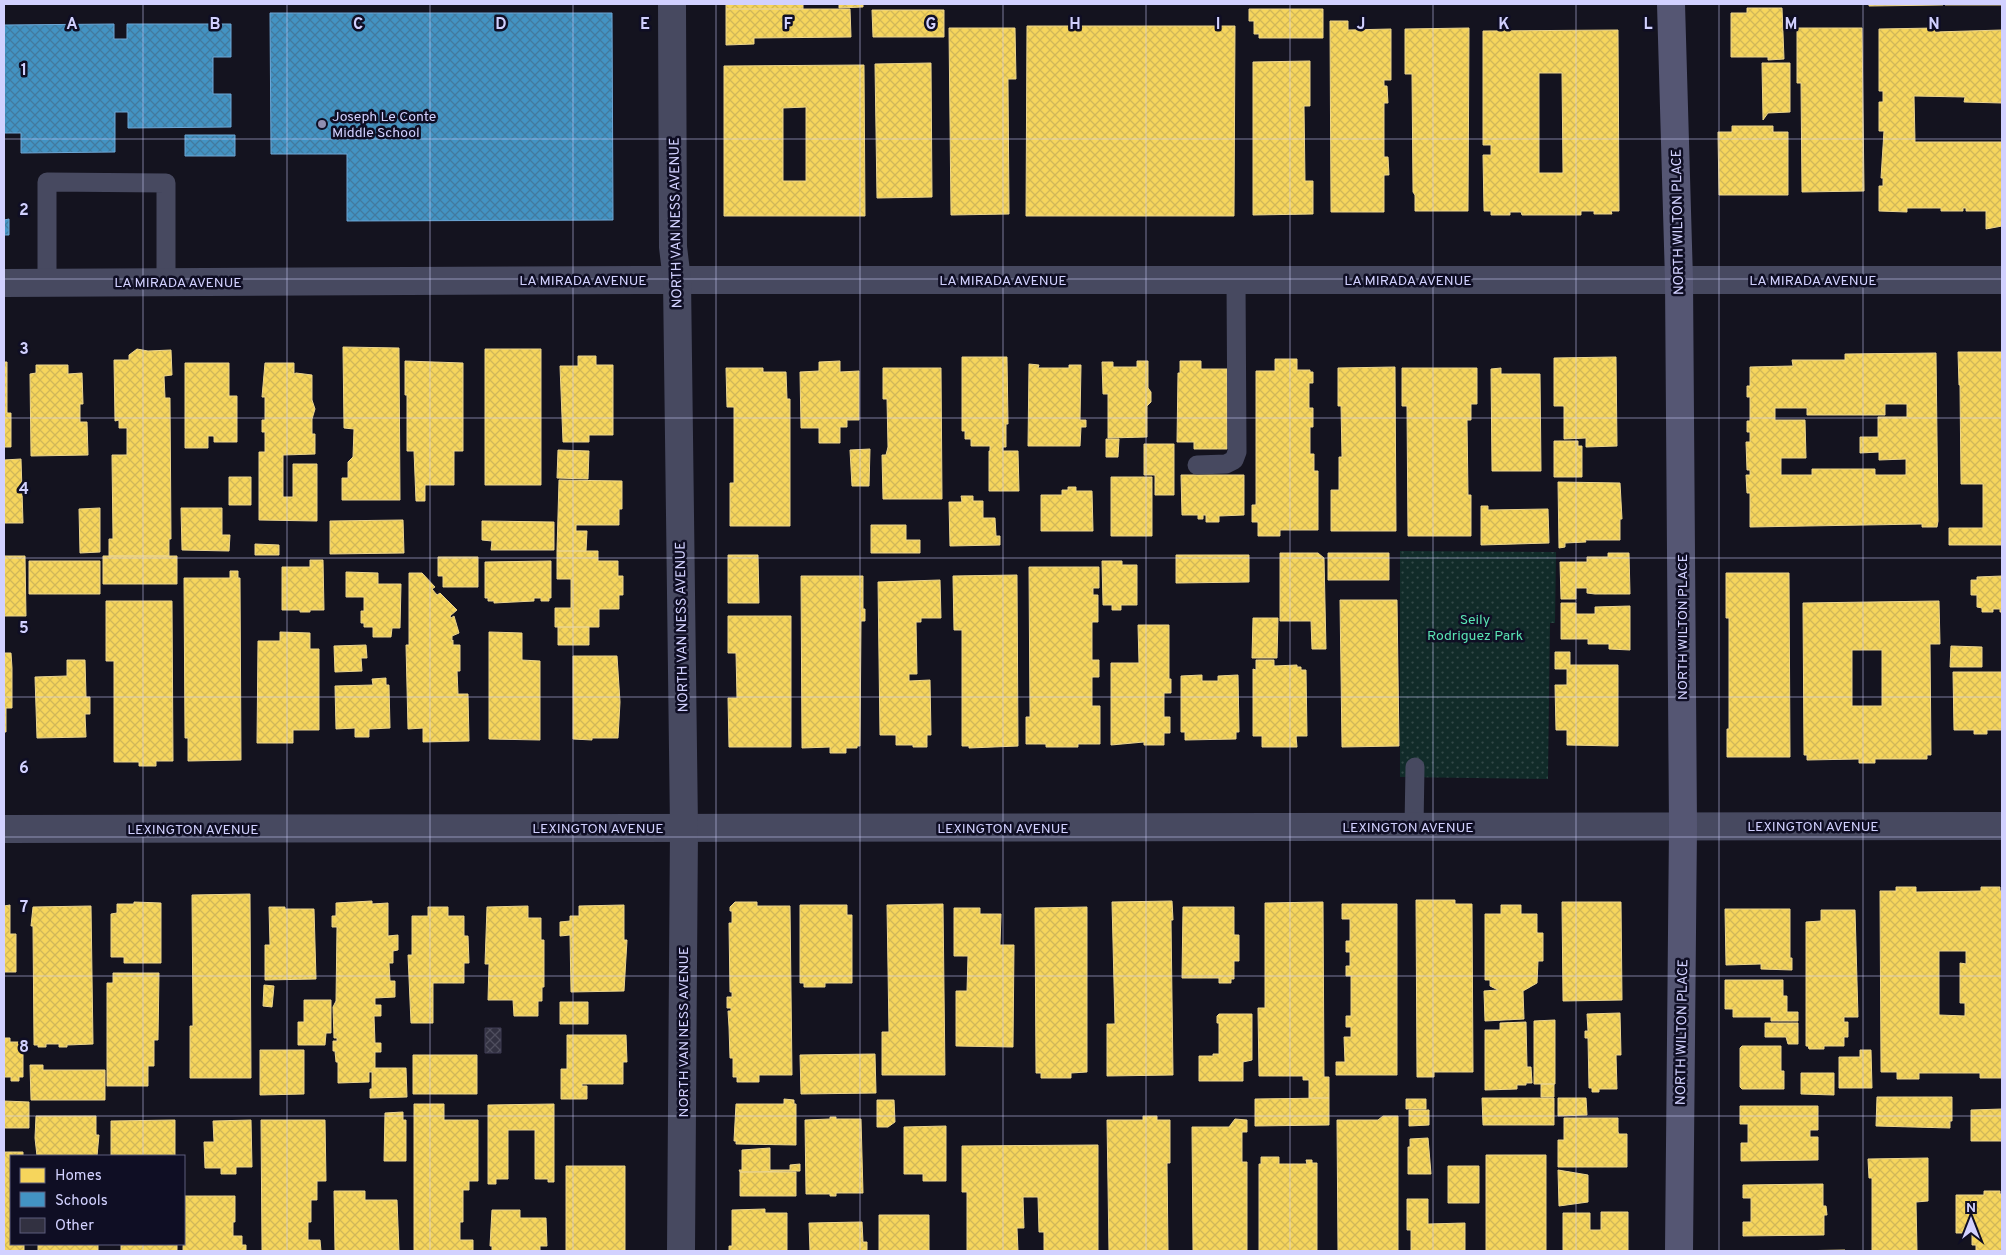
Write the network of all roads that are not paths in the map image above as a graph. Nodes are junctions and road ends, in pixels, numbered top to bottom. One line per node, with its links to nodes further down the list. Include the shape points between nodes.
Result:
1 (672, 4): 3 (street, NORTH VAN NESS AVENUE, via 673,247)
2 (1671, 4): 5 (main road, NORTH WILTON PLACE)
3 (676, 280): 4 (street, LA MIRADA AVENUE); 8 (street, LA MIRADA AVENUE); 15 (street, NORTH VAN NESS AVENUE)
4 (1236, 280): 5 (street, LA MIRADA AVENUE); 10 (lane, via 1237,452 1234,460 1226,464)
5 (1679, 280): 6 (street, LA MIRADA AVENUE); 14 (main road, NORTH WILTON PLACE)
6 (2002, 280)
7 (47, 282): 8 (street, LA MIRADA AVENUE); 8 (lane, via 47,182 166,183); 9 (street, LA MIRADA AVENUE)
8 (166, 282)
9 (4, 283)
10 (1197, 465)
11 (1415, 767): 13 (lane)
12 (2002, 826): 14 (street, LEXINGTON AVENUE)
13 (1414, 827): 14 (street, LEXINGTON AVENUE); 15 (street, LEXINGTON AVENUE)
14 (1683, 827): 18 (main road, NORTH WILTON PLACE)
15 (684, 828): 16 (street, LEXINGTON AVENUE); 17 (street, NORTH VAN NESS AVENUE)
16 (4, 830)
17 (681, 1251)
18 (1679, 1251)

